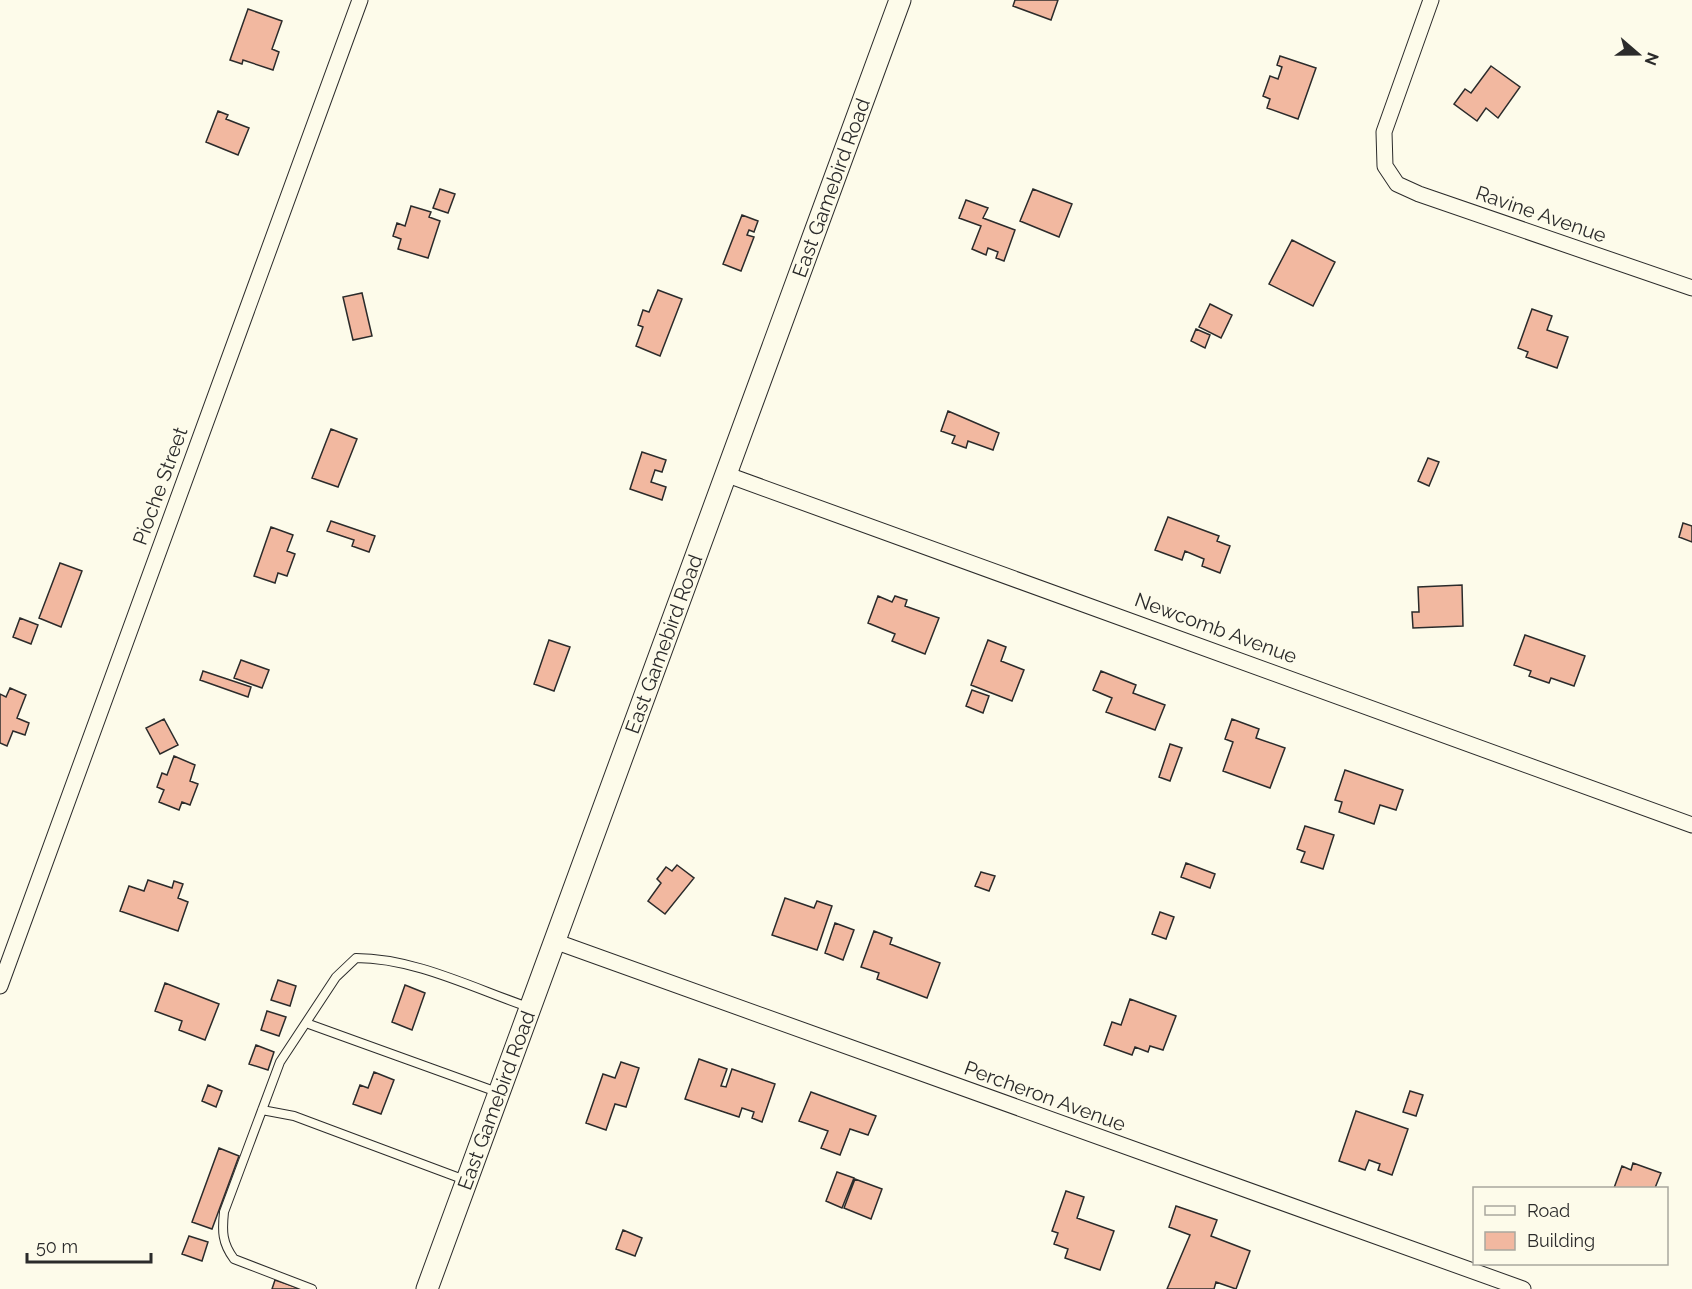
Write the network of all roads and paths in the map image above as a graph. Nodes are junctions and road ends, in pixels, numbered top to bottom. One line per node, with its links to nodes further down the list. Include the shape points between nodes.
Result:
1 (360, 0): 8 (street, Pioche Street)
2 (900, 0): 5 (main road, East Gamebird Road)
3 (1431, 0): 4 (street, Ravine Avenue, via 1384,132 1385,166 1397,184)
4 (1692, 288)
5 (725, 474): 6 (street, Newcomb Avenue); 7 (main road, East Gamebird Road)
6 (1692, 825)
7 (554, 941): 9 (main road, East Gamebird Road); 16 (street, Percheron Avenue)
8 (0, 986)
9 (529, 1008): 10 (lane, via 411,966 356,958 336,977); 11 (main road, East Gamebird Road)
10 (306, 1023): 11 (lane); 12 (lane, via 280,1062)
11 (498, 1092): 13 (main road, East Gamebird Road)
12 (262, 1110): 13 (lane, via 294,1116); 14 (lane, via 224,1212 225,1248 234,1259)
13 (466, 1181): 15 (main road, East Gamebird Road)
14 (312, 1289)
15 (427, 1289)
16 (1523, 1289)

